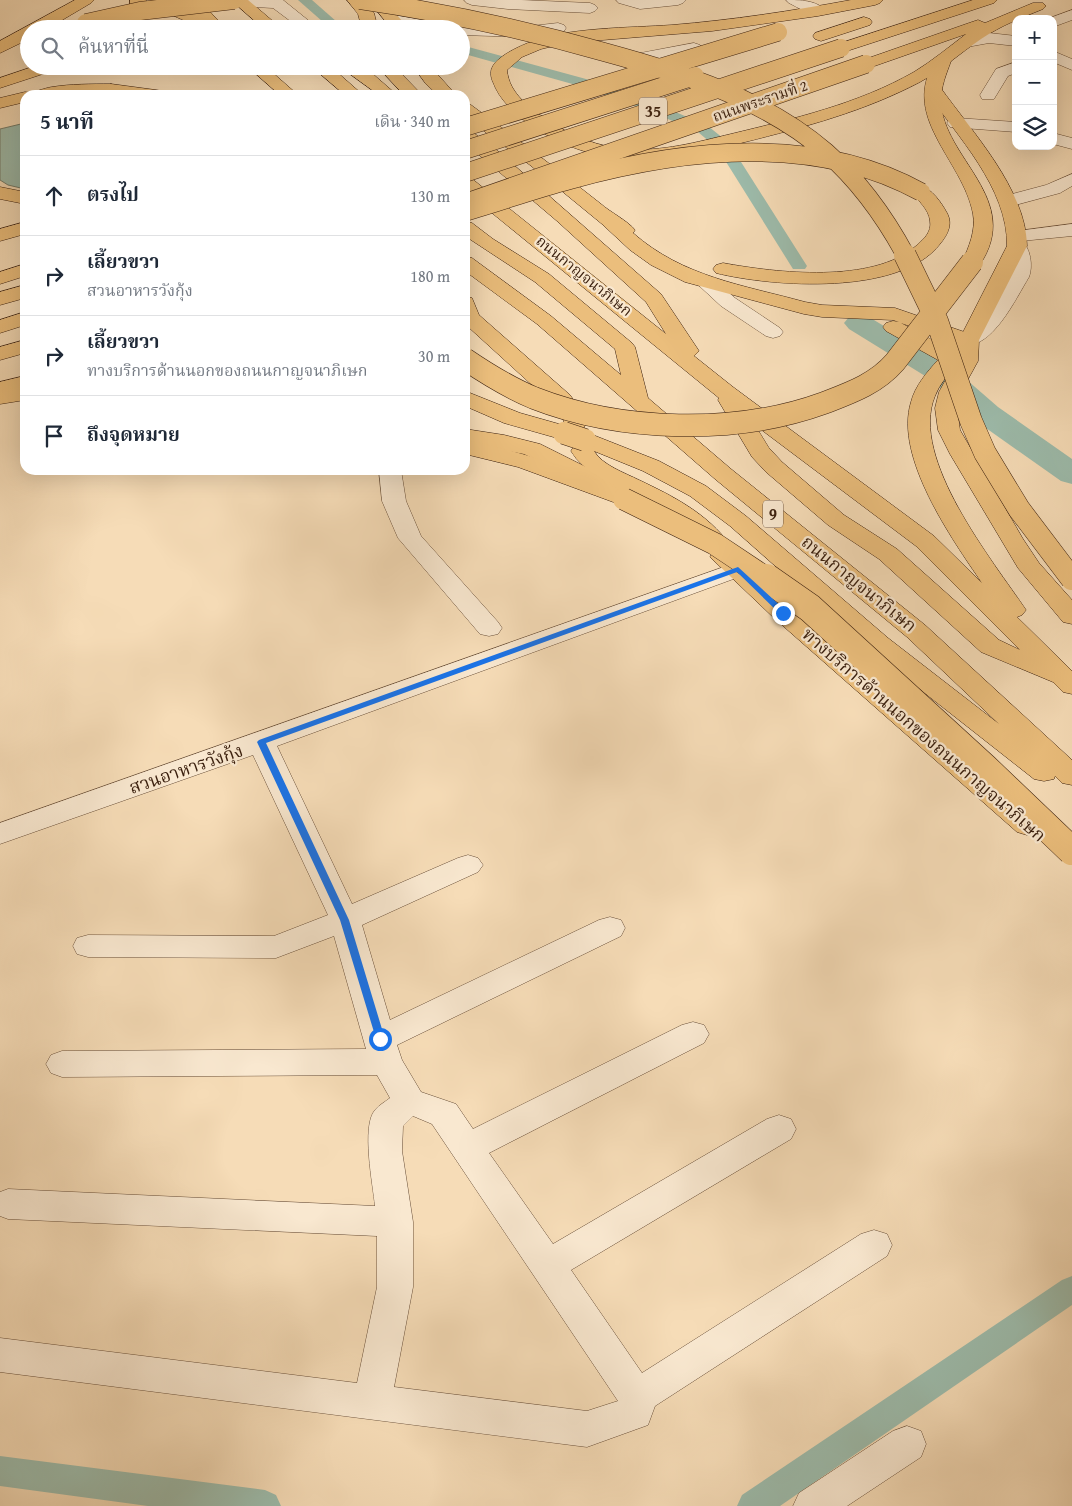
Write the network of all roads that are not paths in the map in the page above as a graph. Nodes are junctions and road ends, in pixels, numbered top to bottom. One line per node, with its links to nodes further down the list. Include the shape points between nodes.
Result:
1 (86, 0): 24 (main road)
2 (138, 0): 26 (main road, via 139,10)
3 (160, 0): 27 (main road)
4 (190, 0): 28 (main road)
5 (355, 0): 22 (main road)
6 (376, 0): 31 (main road)
7 (403, 0): 36 (main road, via 476,17)
8 (472, 0): 18 (street)
9 (624, 0): 10 (street, via 640,4)
10 (678, 0)
11 (794, 0): 19 (street)
12 (875, 0): 19 (main road)
13 (880, 0): 75 (main road, 35, bridge)
14 (989, 0): 83 (main road, ถนนพระรามที่ 2 / 35, bridge)
15 (1055, 0): 17 (main road, ถนนพระรามที่ 2 / 35)
16 (239, 1): 25 (main road, bridge, via 140,11); 29 (main road); 30 (street, via 277,3)
17 (1038, 6): 20 (main road); 90 (main road, ถนนพระรามที่ 2 / 35, bridge)
18 (590, 8)
19 (818, 11): 37 (main road)
20 (1026, 15)
21 (1072, 15): 33 (street)
22 (366, 17): 32 (main road, bridge)
23 (875, 18): 42 (main road)
24 (51, 20)
25 (100, 20)
26 (133, 20)
27 (200, 20)
28 (210, 20)
29 (263, 20)
30 (299, 20)
31 (394, 20)
32 (399, 20)
33 (1057, 21)
34 (1012, 24): 43 (main road, via 991,27)
35 (470, 26): 132 (main road, bridge, via 522,31 667,70 759,108 824,151 858,184 892,230 932,309 968,413 988,457 1015,503)
36 (558, 28): 37 (main road); 38 (street, via 523,32)
37 (688, 29): 40 (main road)
38 (470, 30)
39 (20, 37): 44 (main road)
40 (572, 37): 46 (street, via 631,57 649,57); 49 (main road, via 536,45 516,54 499,69 498,79 524,110 560,134 604,152 629,155 708,145 843,110 911,80)
41 (1012, 41): 43 (street, via 989,38)
42 (802, 42)
43 (967, 42): 49 (main road)
44 (0, 48)
45 (20, 48): 47 (main road)
46 (694, 48)
47 (0, 58)
48 (1057, 58): 50 (street)
49 (943, 61): 69 (main road, via 934,80)
50 (1072, 66)
51 (718, 69): 80 (main road, 35, bridge)
52 (1012, 69): 70 (street, via 1002,73)
53 (24, 75): 60 (main road)
54 (250, 75): 61 (main road)
55 (266, 75): 64 (main road)
56 (330, 75): 65 (main road)
57 (364, 75): 66 (main road)
58 (393, 75): 67 (main road)
59 (428, 75): 68 (main road)
60 (0, 83)
61 (254, 86)
62 (74, 90): 63 (main road)
63 (121, 90)
64 (284, 90)
65 (348, 90)
66 (383, 90)
67 (408, 90)
68 (443, 90)
69 (934, 91): 74 (main road); 113 (main road, bridge, via 936,121 968,178 982,213 980,244 972,262 885,372 858,389 820,406 772,418 730,423 643,422 559,406 522,392)
70 (988, 95)
71 (20, 98): 72 (main road)
72 (0, 103)
73 (470, 113): 82 (main road)
74 (956, 123): 76 (street); 91 (main road, via 998,180)
75 (470, 125)
76 (1012, 127)
77 (470, 139): 81 (main road)
78 (1057, 139): 79 (street)
79 (1072, 144)
80 (470, 148)
81 (493, 156): 82 (main road); 114 (main road, via 654,298)
82 (536, 160): 93 (main road)
83 (470, 171)
84 (1072, 179): 86 (street)
85 (470, 186): 114 (main road, ถนนกาญจนาภิเษก / 9)
86 (1053, 189): 89 (street); 91 (street)
87 (0, 193): 88 (main road)
88 (20, 197)
89 (1072, 197)
90 (470, 201)
91 (1008, 201): 98 (main road)
92 (470, 210): 93 (main road, bridge, via 586,175 692,157 759,154 831,160 889,175 921,192 937,209 941,226 934,240 903,264 838,277 791,278 746,275 696,263 652,245)
93 (609, 220): 102 (main road, via 656,260)
94 (20, 229): 97 (main road)
95 (1072, 230): 98 (street)
96 (470, 231): 122 (main road, ถนนกาญจนาภิเษก, via 542,278 625,347)
97 (0, 235)
98 (1017, 241): 112 (street, via 1022,269 1019,277 993,320)
99 (470, 266): 122 (main road, ถนนกาญจนาภิเษก / 9, via 544,320)
100 (20, 272): 101 (main road)
101 (0, 278)
102 (704, 281): 105 (main road, via 804,308); 109 (street, via 728,302)
103 (20, 293): 104 (main road)
104 (0, 299)
105 (855, 311): 112 (main road, via 889,324 940,352); 112 (main road, via 908,318)
106 (470, 317): 127 (main road, via 562,400 571,412)
107 (20, 320): 108 (main road)
108 (0, 327)
109 (773, 332)
110 (20, 348): 111 (main road)
111 (0, 354)
112 (959, 356): 133 (main road, via 946,408 949,430 1010,539 1030,568); 135 (main road, via 929,385 921,405 919,438 931,477 966,541)
113 (470, 362)
114 (701, 371): 117 (main road, ถนนกาญจนาภิเษก / 9)
115 (20, 383): 116 (main road)
116 (0, 389)
117 (725, 392): 135 (main road, ถนนกาญจนาภิเษก / 9, via 926,541); 136 (main road, ถนนกาญจนาภิเษก / 9, via 760,452 836,520 888,554 990,646)
118 (20, 394): 119 (main road)
119 (0, 397)
120 (470, 400): 127 (main road, via 512,418)
121 (20, 401): 123 (main road)
122 (638, 401): 138 (main road, ถนนกาญจนาภิเษก / 9, via 916,631)
123 (0, 403)
124 (20, 408): 125 (main road)
125 (0, 409)
126 (470, 418): 127 (main road)
127 (570, 435): 131 (main road, via 596,466 676,508 711,535); 139 (main road, via 651,466 698,491 738,521 879,644)
128 (470, 437): 131 (main road, ทางบริการด้านนอกของถนนกาญจนาภิเษก, via 532,449 558,461 619,492)
129 (470, 448): 141 (main road, bridge, via 537,465 624,499 684,527 747,564 810,608)
130 (391, 475): 134 (street, via 394,501 410,538)
131 (736, 566): 137 (street, สวนอาหารวังกุ้ง); 142 (main road, ทางบริการด้านนอกของถนนกาญจนาภิเษก, via 783,613)
132 (1072, 579)
133 (1072, 616)
134 (489, 628)
135 (1044, 657): 136 (main road, ถนนกาญจนาภิเษก / 9)
136 (1069, 683)
137 (262, 742): 140 (street, สวนอาหารวังกุ้ง); 144 (street)
138 (1072, 776)
139 (1072, 795)
140 (0, 834)
141 (1072, 851)
142 (1072, 864)
143 (468, 865): 144 (street)
144 (345, 920): 146 (street, via 276,947); 148 (street)
145 (610, 928): 148 (street)
146 (88, 946)
147 (693, 1034): 152 (street)
148 (383, 1050): 149 (street); 150 (street)
149 (62, 1064)
150 (409, 1101): 152 (street, via 444,1114); 154 (street, via 386,1120 385,1150)
151 (779, 1129): 156 (street)
152 (467, 1148): 156 (street)
153 (8, 1204): 154 (street)
154 (395, 1222): 159 (street, via 395,1287)
155 (874, 1245): 158 (street)
156 (548, 1265): 158 (street)
157 (0, 1355): 159 (street)
158 (638, 1397): 159 (street, via 635,1413 587,1429)
159 (372, 1402)
160 (907, 1444): 161 (street)
161 (824, 1503)

